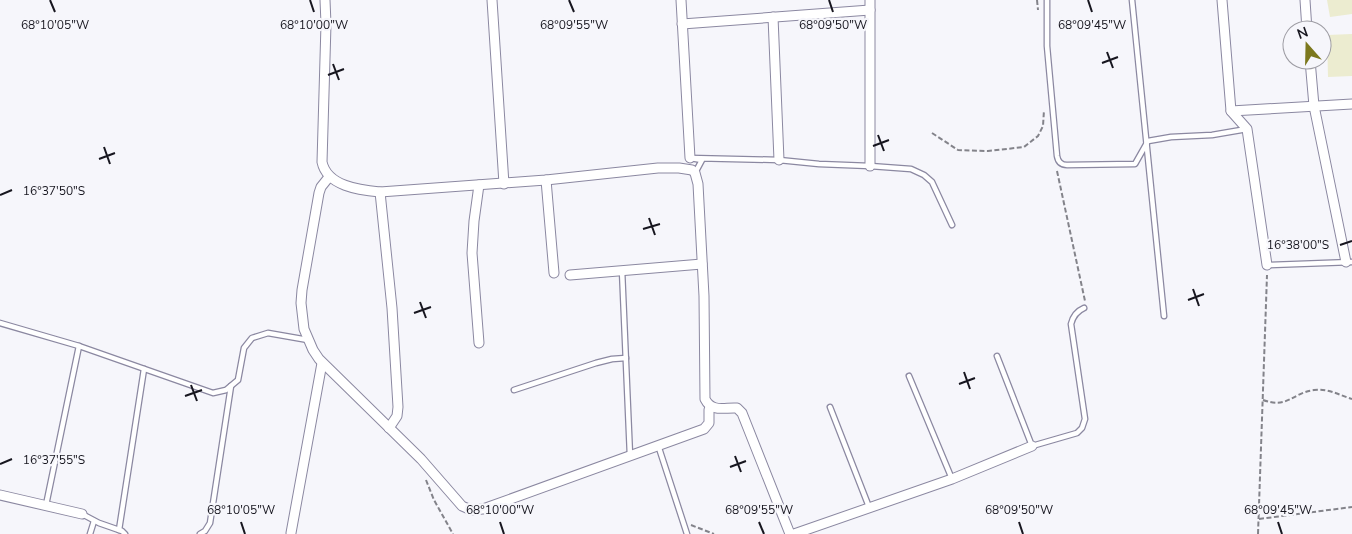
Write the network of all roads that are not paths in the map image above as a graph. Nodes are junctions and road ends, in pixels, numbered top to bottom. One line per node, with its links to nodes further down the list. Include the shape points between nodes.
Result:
1 (325, 0): 23 (street, via 322,162)
2 (492, 0): 25 (street)
3 (681, 0): 12 (street)
4 (870, 0): 9 (street)
5 (1047, 0): 18 (lane, via 1047,46 1059,162 1064,165 1134,164)
6 (1132, 0): 18 (lane)
7 (1222, 0): 16 (street)
8 (1305, 0): 11 (street)
9 (870, 10): 10 (street); 21 (street)
10 (773, 17): 12 (street); 20 (street)
11 (1306, 20)
12 (682, 24): 19 (street)
13 (1311, 70): 15 (street)
14 (1352, 104): 15 (street)
15 (1314, 106): 16 (street); 29 (street)
16 (1231, 111): 17 (street)
17 (1247, 129): 18 (lane, via 1171,137); 31 (street)
18 (1146, 143): 36 (lane)
19 (690, 158): 20 (lane); 22 (lane, via 702,160)
20 (779, 160): 21 (lane)
21 (870, 166): 28 (lane, via 911,170 924,175 935,187)
22 (695, 173): 24 (street, via 679,168 658,168); 30 (street)
23 (329, 177): 27 (street, via 360,190); 38 (street, via 319,193 302,290 302,316)
24 (546, 180): 25 (street); 33 (street)
25 (504, 184): 26 (street)
26 (479, 185): 27 (street); 39 (street, via 472,253)
27 (380, 192): 50 (street, via 398,407 397,416)
28 (952, 225)
29 (1349, 262): 31 (lane)
30 (702, 264): 32 (street); 49 (street, via 704,395)
31 (1267, 265)
32 (622, 270): 34 (street); 42 (lane)
33 (554, 273)
34 (570, 275)
35 (1084, 308): 52 (lane, via 1077,312 1071,324 1084,424 1074,434)
36 (1164, 316)
37 (0, 324): 40 (lane)
38 (308, 340): 43 (street); 46 (lane, via 268,333 252,338 244,348 238,380)
39 (478, 343)
40 (79, 346): 44 (lane); 56 (lane)
41 (997, 356): 52 (lane)
42 (626, 358): 47 (lane, via 596,363); 53 (lane)
43 (322, 363): 50 (street); 61 (street)
44 (144, 369): 46 (lane, via 213,393); 60 (lane)
45 (909, 376): 54 (lane)
46 (231, 386): 64 (lane, via 210,523)
47 (514, 390)
48 (830, 406): 57 (lane)
49 (710, 407): 51 (street, via 709,423 704,429); 66 (street, via 738,408 742,413)
50 (389, 428): 53 (street, via 462,506 471,510 483,509)
51 (658, 445): 53 (street); 65 (lane)
52 (1032, 446): 54 (street)
53 (630, 456)
54 (952, 479): 57 (street)
55 (0, 495): 56 (street)
56 (46, 505): 58 (street)
57 (869, 507): 67 (street)
58 (82, 514): 59 (lane)
59 (94, 521): 60 (lane); 62 (lane)
60 (118, 530): 63 (lane)
61 (291, 533)
62 (90, 534)
63 (125, 534)
64 (200, 534)
65 (687, 534)
66 (790, 534)
67 (794, 534)

